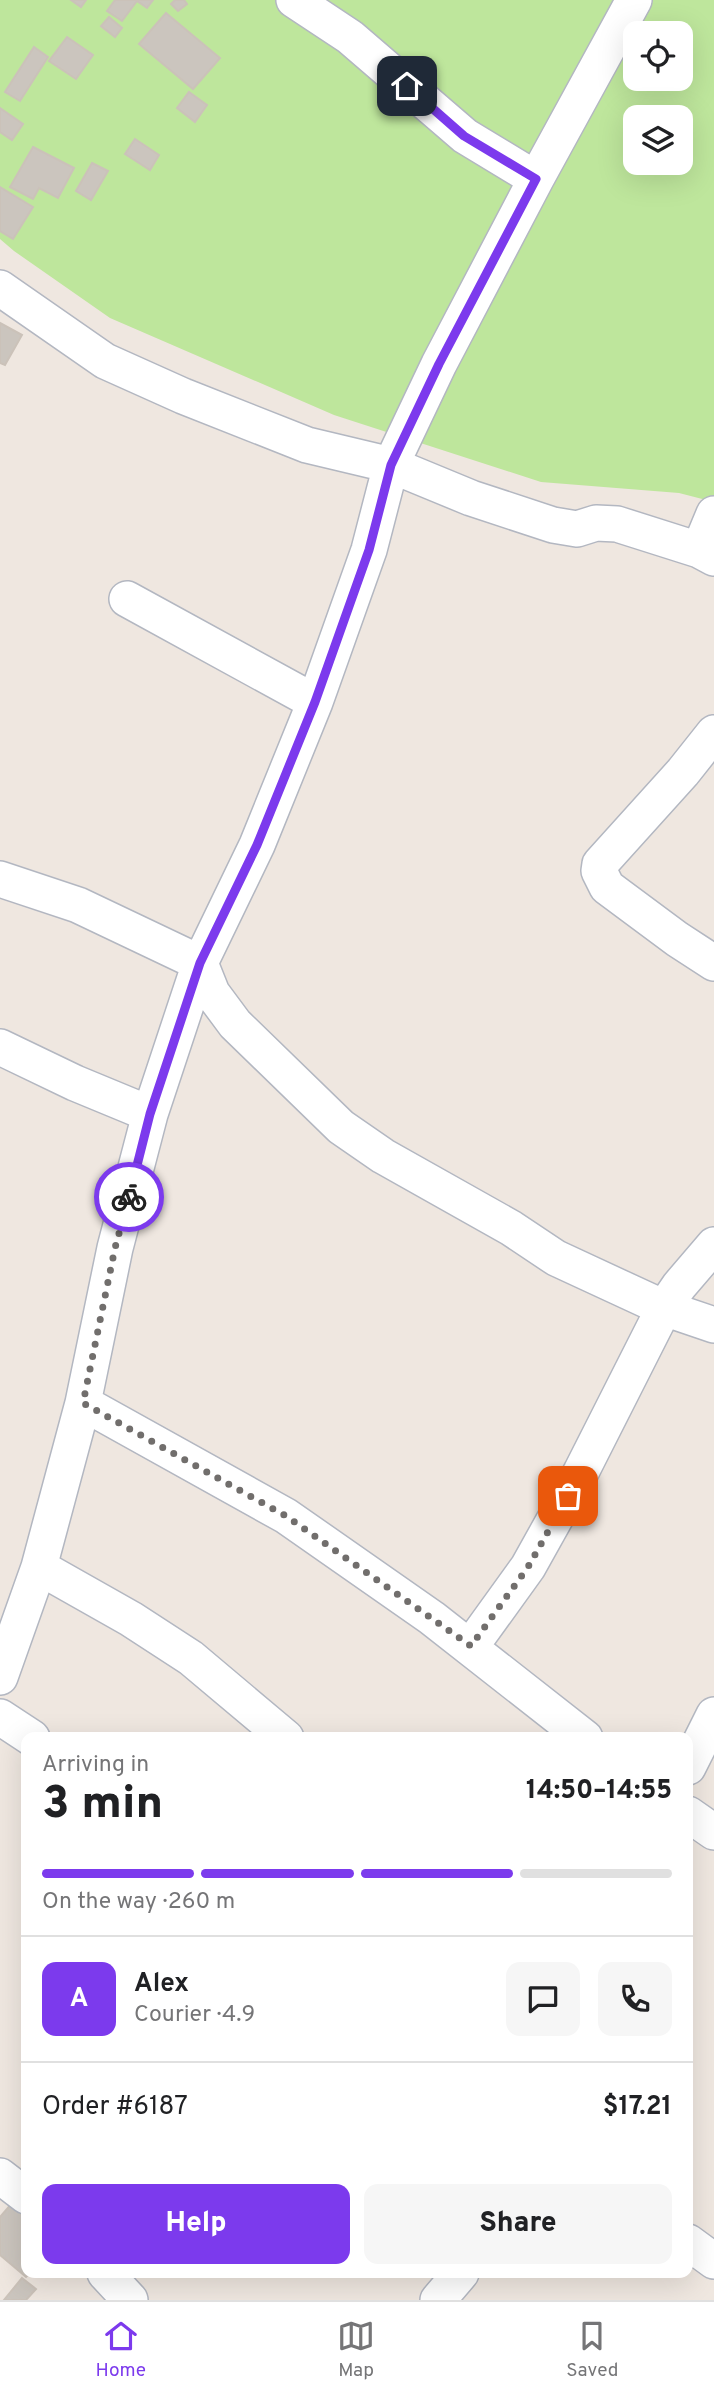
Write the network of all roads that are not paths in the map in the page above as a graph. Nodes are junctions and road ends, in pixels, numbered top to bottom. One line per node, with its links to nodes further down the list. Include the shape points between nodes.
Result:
1 (294, 0): 3 (street, via 350,37 464,136)
2 (634, 0): 3 (street)
3 (536, 179): 5 (street)
4 (0, 288): 5 (street, via 105,360 183,396 307,445)
5 (391, 465): 7 (street, via 553,525 577,529 617,524); 9 (street, via 369,550)
6 (714, 514): 7 (street)
7 (706, 554)
8 (127, 599): 9 (street)
9 (315, 702): 12 (street, via 257,845)
10 (714, 733): 13 (street, via 600,864 599,871 607,887)
11 (0, 879): 12 (street, via 78,905)
12 (200, 963): 15 (street); 17 (street, via 212,993 234,1024 341,1127 556,1258)
13 (714, 963)
14 (0, 1047): 15 (street)
15 (150, 1114): 19 (street, via 115,1248)
16 (714, 1245): 17 (street)
17 (664, 1308): 18 (street); 21 (street, via 528,1567)
18 (714, 1325)
19 (83, 1403): 20 (street); 21 (street, via 286,1516)
20 (39, 1567): 22 (street); 26 (street, via 191,1658)
21 (471, 1646): 27 (street)
22 (0, 1677)
23 (714, 1715): 28 (street)
24 (0, 1717): 25 (street)
25 (23, 1732)
26 (279, 1732)
27 (578, 1732)
28 (693, 1757)
29 (693, 1817): 30 (street)
30 (714, 1832)
31 (0, 2176): 32 (street)
32 (21, 2192)
33 (693, 2246): 34 (street)
34 (714, 2261)
35 (110, 2278): 37 (street)
36 (457, 2278): 38 (street)
37 (131, 2300)
38 (438, 2300)

